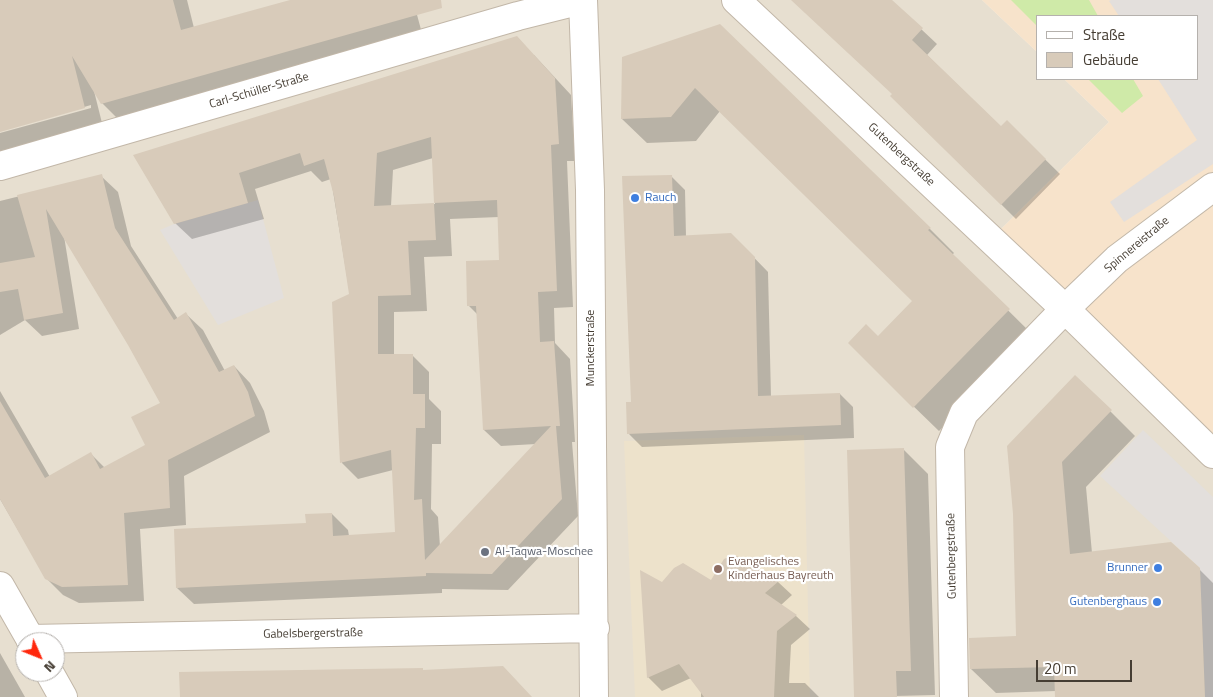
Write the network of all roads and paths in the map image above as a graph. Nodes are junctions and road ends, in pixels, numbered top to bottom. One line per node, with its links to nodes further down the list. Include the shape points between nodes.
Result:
1 (546, 0): 4 (street)
2 (583, 0): 4 (street); 10 (street, Munckerstraße, via 590,190)
3 (736, 0): 7 (street, Gutenbergstraße)
4 (518, 16): 5 (street, Carl-Schüller-Straße)
5 (0, 166)
6 (1213, 186): 7 (street, Spinnereistraße, via 1117,259)
7 (1065, 309): 8 (street, Gutenbergstraße); 16 (street, Gutenbergstraße, via 964,413 950,447)
8 (1213, 454)
9 (0, 586): 11 (street)
10 (594, 628): 12 (street, Gabelsbergerstraße); 15 (street, Munckerstraße)
11 (26, 632)
12 (65, 640)
13 (55, 682): 14 (street)
14 (63, 697)
15 (594, 697)
16 (954, 697)

